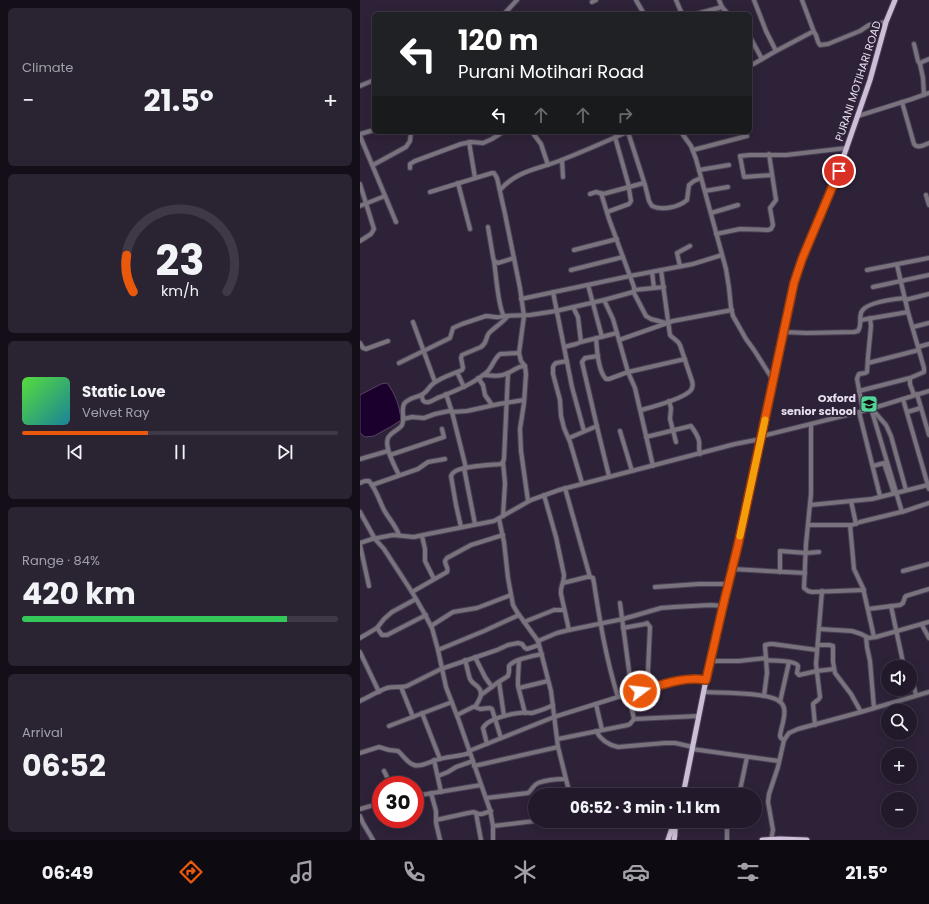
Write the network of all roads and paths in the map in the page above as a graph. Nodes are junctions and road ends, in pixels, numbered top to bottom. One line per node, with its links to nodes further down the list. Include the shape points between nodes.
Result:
1 (517, 0): 9 (street)
2 (636, 0): 10 (street)
3 (676, 0): 11 (street)
4 (719, 0): 8 (street)
5 (754, 0): 18 (street)
6 (802, 0): 15 (street)
7 (895, 0): 14 (main road, PURANI MOTIHARI ROAD)
8 (722, 7): 12 (street); 13 (street)
9 (506, 12)
10 (643, 12)
11 (680, 12)
12 (705, 12)
13 (726, 12)
14 (886, 22): 15 (street, via 869,24 860,31 823,45 818,43); 27 (main road, PURANI MOTIHARI ROAD)
15 (814, 32): 18 (street)
16 (752, 42): 19 (street)
17 (914, 44): 21 (street)
18 (776, 51): 19 (street)
19 (762, 59): 22 (street)
20 (929, 59): 21 (street)
21 (920, 64): 25 (street)
22 (752, 65)
23 (372, 81): 24 (street)
24 (360, 86)
25 (927, 94): 26 (street)
26 (902, 102): 27 (street); 39 (street, via 915,146)
27 (858, 116): 40 (main road, PURANI MOTIHARI ROAD)
28 (372, 131): 35 (street)
29 (411, 134): 44 (street, via 406,146)
30 (500, 134): 38 (street, via 483,143)
31 (534, 134): 45 (street, via 541,144)
32 (624, 134): 37 (street)
33 (629, 134): 54 (street)
34 (683, 134): 41 (street)
35 (360, 135): 44 (street)
36 (747, 136): 41 (street)
37 (615, 138): 43 (street); 56 (street)
38 (469, 142): 47 (street, via 415,161 410,164); 51 (street)
39 (929, 143)
40 (847, 148): 42 (street, via 786,155); 116 (main road, PURANI MOTIHARI ROAD, via 795,277)
41 (693, 150): 48 (street)
42 (769, 154): 49 (street); 49 (street, via 740,156 744,176)
43 (562, 160): 45 (street); 50 (street)
44 (373, 165): 64 (street)
45 (548, 165): 58 (street, via 514,177)
46 (729, 165): 48 (street)
47 (410, 168)
48 (699, 170): 52 (street)
49 (772, 175): 74 (street, via 776,200 770,208 773,225 770,229 740,229)
50 (564, 177)
51 (475, 178): 53 (street); 58 (street, via 494,173)
52 (701, 178): 54 (street, via 689,185 685,202 668,208 652,206); 59 (street)
53 (458, 183): 60 (street); 73 (street)
54 (644, 183): 56 (street)
55 (360, 184): 65 (street)
56 (629, 186): 61 (street); 69 (street, via 631,203)
57 (728, 187): 59 (street)
58 (500, 190): 81 (street)
59 (704, 191): 70 (street)
60 (430, 192)
61 (601, 193): 62 (street); 69 (street)
62 (590, 194)
63 (926, 194): 67 (street)
64 (385, 196): 65 (street); 71 (street)
65 (366, 204): 68 (street); 76 (street, via 374,229)
66 (738, 205): 70 (street)
67 (929, 205)
68 (360, 206)
69 (607, 212): 75 (street)
70 (710, 213): 74 (street)
71 (396, 222)
72 (488, 227): 83 (street)
73 (470, 229)
74 (716, 234): 79 (street)
75 (617, 239): 78 (street); 80 (street)
76 (360, 241)
77 (690, 246): 85 (street, via 677,252)
78 (574, 250)
79 (722, 255): 85 (street); 105 (street)
80 (623, 257): 86 (street); 90 (street)
81 (514, 258): 83 (street, via 498,263); 100 (street)
82 (929, 258): 84 (street)
83 (494, 261): 108 (street, via 498,294)
84 (897, 265): 88 (street); 92 (street)
85 (680, 266): 87 (street)
86 (571, 270)
87 (661, 270): 89 (street); 94 (street)
88 (867, 270)
89 (652, 272): 90 (street); 96 (street)
90 (630, 276): 93 (street); 97 (street)
91 (929, 276): 92 (street)
92 (901, 282): 95 (street); 101 (street)
93 (588, 285): 98 (street); 103 (street)
94 (664, 287): 96 (street); 113 (street)
95 (873, 287)
96 (654, 288): 97 (street)
97 (633, 291): 102 (street); 113 (street, via 646,316)
98 (553, 292): 100 (street); 106 (street)
99 (929, 294): 101 (street)
100 (521, 299): 109 (street)
101 (905, 299): 107 (street); 111 (street, via 874,303 861,311)
102 (604, 300): 103 (street); 117 (street)
103 (593, 302): 104 (street); 118 (street)
104 (573, 307): 106 (street); 122 (street, via 578,317)
105 (732, 310): 113 (street); 141 (street, via 741,331)
106 (556, 311): 109 (street); 125 (street)
107 (908, 312): 110 (street); 115 (street)
108 (505, 316): 109 (street); 127 (street, via 486,316 458,325 453,328 450,338); 135 (street, via 489,333 484,345 462,355 463,368)
109 (524, 316): 128 (street)
110 (870, 318): 111 (street); 133 (street)
111 (861, 320): 116 (street, via 858,331 854,332)
112 (413, 322): 127 (street)
113 (668, 322): 120 (street); 130 (street, via 670,335 679,342)
114 (929, 323): 115 (street)
115 (912, 327): 126 (street)
116 (783, 332): 141 (main road, PURANI MOTIHARI ROAD)
117 (617, 333): 118 (street); 120 (street)
118 (602, 336): 119 (street)
119 (596, 338): 122 (street); 129 (street)
120 (619, 340): 136 (street)
121 (388, 341): 123 (street, via 366,349)
122 (581, 342): 125 (street)
123 (360, 343)
124 (929, 344): 126 (street)
125 (564, 347): 131 (street)
126 (919, 349): 133 (street); 140 (street, via 924,372)
127 (424, 351): 132 (street); 142 (street)
128 (519, 353): 134 (street); 138 (street, via 500,354)
129 (598, 356): 136 (street, via 606,379); 162 (street, via 585,358 582,362)
130 (685, 360): 136 (street); 151 (street, via 692,389 685,395)
131 (567, 361): 165 (street); 169 (street, via 556,364 553,370 561,416)
132 (399, 363)
133 (868, 363): 144 (street, via 867,372 858,376)
134 (525, 366): 137 (street); 150 (street)
135 (457, 372): 142 (street); 143 (street)
136 (628, 372): 156 (street)
137 (508, 373): 138 (street, via 499,376); 152 (street)
138 (483, 374): 139 (street)
139 (478, 378): 143 (street); 153 (street)
140 (910, 378): 144 (street); 148 (street)
141 (773, 380): 170 (main road, PURANI MOTIHARI ROAD)
142 (435, 382): 147 (street)
143 (464, 387): 146 (street)
144 (859, 391): 157 (street)
145 (929, 391): 148 (street)
146 (446, 394): 147 (street, via 426,403); 158 (street)
147 (422, 395): 160 (street, via 405,402)
148 (916, 395): 149 (street); 155 (street)
149 (903, 399): 154 (street); 159 (street)
150 (524, 400): 152 (street); 193 (street, via 520,429)
151 (669, 401): 156 (street); 164 (street)
152 (507, 402): 153 (street); 177 (street)
153 (492, 405): 158 (street)
154 (871, 408): 157 (street); 189 (street, via 888,429); 190 (street)
155 (921, 408): 159 (street); 167 (street)
156 (641, 410): 168 (street)
157 (861, 411): 161 (street); 179 (street)
158 (452, 412): 160 (street); 180 (street)
159 (907, 412): 187 (street)
160 (403, 419): 172 (street, via 401,426 388,437)
161 (811, 424): 170 (street); 196 (street)
162 (597, 426): 165 (street); 183 (street)
163 (442, 429): 174 (street, via 444,436)
164 (673, 430): 168 (street); 171 (street); 173 (street, via 691,426 699,442)
165 (584, 431): 169 (street)
166 (620, 431): 181 (street)
167 (929, 435)
168 (646, 437): 178 (street)
169 (569, 438): 185 (street)
170 (761, 438): 173 (street); 213 (main road, PURANI MOTIHARI ROAD)
171 (676, 442)
172 (388, 450): 174 (street); 175 (street)
173 (700, 454): 178 (street)
174 (390, 455): 182 (street)
175 (360, 459)
176 (445, 459): 182 (street, via 428,462)
177 (503, 462): 180 (street); 199 (street, via 505,483)
178 (653, 466): 181 (street)
179 (873, 466): 190 (street, via 884,463); 192 (street)
180 (465, 468): 200 (street); 204 (street, via 455,471 451,476)
181 (632, 471): 183 (street)
182 (399, 476): 186 (street)
183 (609, 476): 185 (street)
184 (360, 483): 186 (street, via 368,481)
185 (582, 483): 188 (street)
186 (372, 485): 206 (street)
187 (928, 487): 189 (street)
188 (565, 488): 191 (street); 217 (street)
189 (906, 490): 190 (street)
190 (896, 493): 192 (street); 198 (street)
191 (544, 495): 193 (street); 219 (street, via 556,537 564,575)
192 (880, 496): 194 (street)
193 (528, 501): 199 (street)
194 (851, 501): 196 (street); 201 (street)
195 (929, 503): 198 (street)
196 (810, 505): 202 (street)
197 (360, 512): 208 (street)
198 (902, 512): 201 (street)
199 (501, 517): 200 (street, via 494,521); 205 (street)
200 (475, 524): 204 (street)
201 (856, 524): 203 (street)
202 (808, 525): 203 (street); 211 (street)
203 (850, 525): 224 (street, via 854,569)
204 (461, 527): 207 (street)
205 (503, 534): 218 (street, via 472,545 447,558 447,572); 227 (street)
206 (399, 535): 207 (street); 208 (street)
207 (422, 536): 218 (street, via 425,561)
208 (375, 539): 209 (street); 225 (street)
209 (360, 544): 221 (street)
210 (818, 552): 211 (street)
211 (806, 553): 215 (street, via 780,551); 216 (street)
212 (929, 564): 214 (street)
213 (732, 569): 215 (street); 220 (main road, PURANI MOTIHARI ROAD)
214 (903, 571)
215 (780, 572): 216 (street)
216 (804, 573): 226 (street, via 805,590)
217 (590, 577): 219 (street); 239 (street, via 594,583)
218 (434, 579): 225 (street)
219 (563, 583): 232 (street, via 560,589)
220 (729, 584): 222 (street); 230 (main road, PURANI MOTIHARI ROAD)
221 (369, 586)
222 (655, 587)
223 (929, 589): 231 (street, via 906,596 902,604)
224 (864, 590): 226 (street); 233 (street)
225 (412, 592): 228 (street)
226 (822, 592): 244 (street)
227 (511, 595): 235 (street); 241 (street, via 477,608 450,613)
228 (416, 599): 234 (street); 242 (street, via 392,612)
229 (620, 603): 236 (street)
230 (723, 606): 236 (street, via 661,608); 261 (main road, PURANI MOTIHARI ROAD)
231 (891, 606): 233 (street); 246 (street)
232 (564, 610): 237 (street, via 554,610); 245 (street)
233 (868, 610): 248 (street)
234 (426, 615): 241 (street); 242 (street, via 384,636)
235 (519, 615): 237 (street); 253 (street)
236 (623, 620): 239 (street); 243 (street)
237 (524, 622): 251 (street)
238 (929, 622): 240 (street)
239 (600, 624): 245 (street); 281 (street, via 610,673)
240 (922, 625): 246 (street); 250 (street)
241 (430, 626): 253 (street)
242 (377, 628): 249 (street)
243 (623, 628): 272 (street, via 645,624 650,627); 276 (street)
244 (819, 629): 247 (street, via 852,631); 252 (street)
245 (569, 630): 251 (street)
246 (897, 631): 248 (street); 260 (street)
247 (866, 637): 248 (street); 288 (street)
248 (874, 637)
249 (360, 638)
250 (929, 638)
251 (538, 643): 255 (street); 256 (street, via 527,649 520,643 514,643)
252 (818, 648): 257 (street, via 765,645); 264 (street, via 833,646); 265 (street)
253 (438, 650): 263 (street)
254 (360, 652): 273 (street)
255 (542, 654): 259 (street); 267 (street)
256 (475, 657): 258 (street); 270 (street)
257 (766, 659): 261 (street); 262 (street); 279 (street)
258 (465, 660): 263 (street); 277 (street, via 470,679 480,689)
259 (519, 660): 268 (street, via 510,665 509,674); 271 (street)
260 (903, 660)
261 (711, 661): 266 (main road, PURANI MOTIHARI ROAD)
262 (789, 662): 265 (street, via 797,665 799,675); 284 (street)
263 (441, 669): 269 (street); 283 (street)
264 (834, 669): 265 (street); 289 (street)
265 (817, 671): 299 (street, via 820,697 813,704)
266 (706, 680): 272 (street, via 687,679); 274 (main road, PURANI MOTIHARI ROAD)
267 (548, 681): 271 (street); 286 (street)
268 (499, 682): 270 (street); 293 (street)
269 (401, 687): 273 (street); 295 (street)
270 (492, 687): 277 (street)
271 (519, 688): 291 (street)
272 (649, 689): 276 (street)
273 (379, 692): 282 (street)
274 (704, 692): 279 (street); 294 (main road, PURANI MOTIHARI ROAD)
275 (929, 692): 278 (street)
276 (632, 693): 281 (street); 298 (street)
277 (481, 695): 287 (street)
278 (917, 695)
279 (764, 696): 284 (street)
280 (913, 696): 288 (street)
281 (618, 697): 285 (street)
282 (360, 700)
283 (452, 702): 290 (street); 292 (street)
284 (780, 702): 305 (street, via 784,709 780,736)
285 (596, 704): 296 (street); 301 (street)
286 (553, 705): 291 (street); 296 (street)
287 (475, 707): 292 (street); 297 (street, via 480,710 492,709)
288 (874, 708): 289 (street)
289 (861, 712): 299 (street)
290 (422, 713): 295 (street); 312 (street)
291 (525, 713): 293 (street)
292 (457, 715): 309 (street)
293 (504, 716): 297 (street)
294 (699, 716): 298 (street); 308 (main road, PURANI MOTIHARI ROAD)
295 (413, 717): 300 (street)
296 (554, 717): 303 (street); 304 (street)
297 (495, 718): 303 (street); 306 (street, via 483,728)
298 (634, 719): 301 (street, via 628,725)
299 (816, 725): 305 (street, via 793,731)
300 (389, 726)
301 (602, 730): 302 (street)
302 (596, 731): 304 (street); 308 (street, via 604,741 618,747 675,743)
303 (501, 738): 306 (street)
304 (558, 739): 307 (street)
305 (784, 740): 315 (street)
306 (487, 744): 309 (street)
307 (558, 747): 316 (street); 320 (street)
308 (693, 748): 311 (street); 323 (main road, PURANI MOTIHARI ROAD)
309 (470, 752): 312 (street); 314 (street)
310 (360, 753): 313 (street, via 379,747 398,751 406,761 417,766)
311 (748, 756): 315 (street); 324 (street)
312 (440, 759): 313 (street)
313 (434, 760): 319 (street)
314 (473, 760): 316 (street); 319 (street)
315 (780, 761): 348 (street, via 768,798 773,830)
316 (474, 766): 321 (street)
317 (384, 770): 318 (street)
318 (387, 776)
319 (438, 776): 325 (street)
320 (565, 779): 322 (street); 328 (street, via 539,783 528,793)
321 (481, 785): 325 (street); 328 (street)
322 (568, 788)
323 (684, 788)
324 (741, 788)
325 (441, 792): 326 (street)
326 (431, 793): 327 (street); 334 (street)
327 (424, 794)
328 (486, 798): 331 (street)
329 (372, 806): 330 (street)
330 (360, 809)
331 (491, 811): 332 (street); 336 (street)
332 (476, 813): 334 (street); 342 (street)
333 (360, 816): 340 (street)
334 (436, 820): 341 (street)
335 (528, 822): 336 (street)
336 (493, 826): 343 (street)
337 (673, 828): 344 (main road)
338 (676, 828): 345 (main road)
339 (727, 828): 346 (street)
340 (373, 840)
341 (440, 840)
342 (481, 840)
343 (492, 840)
344 (668, 840)
345 (674, 840)
346 (727, 840)
347 (762, 840): 348 (main road)
348 (771, 840): 349 (main road)
349 (807, 840)

